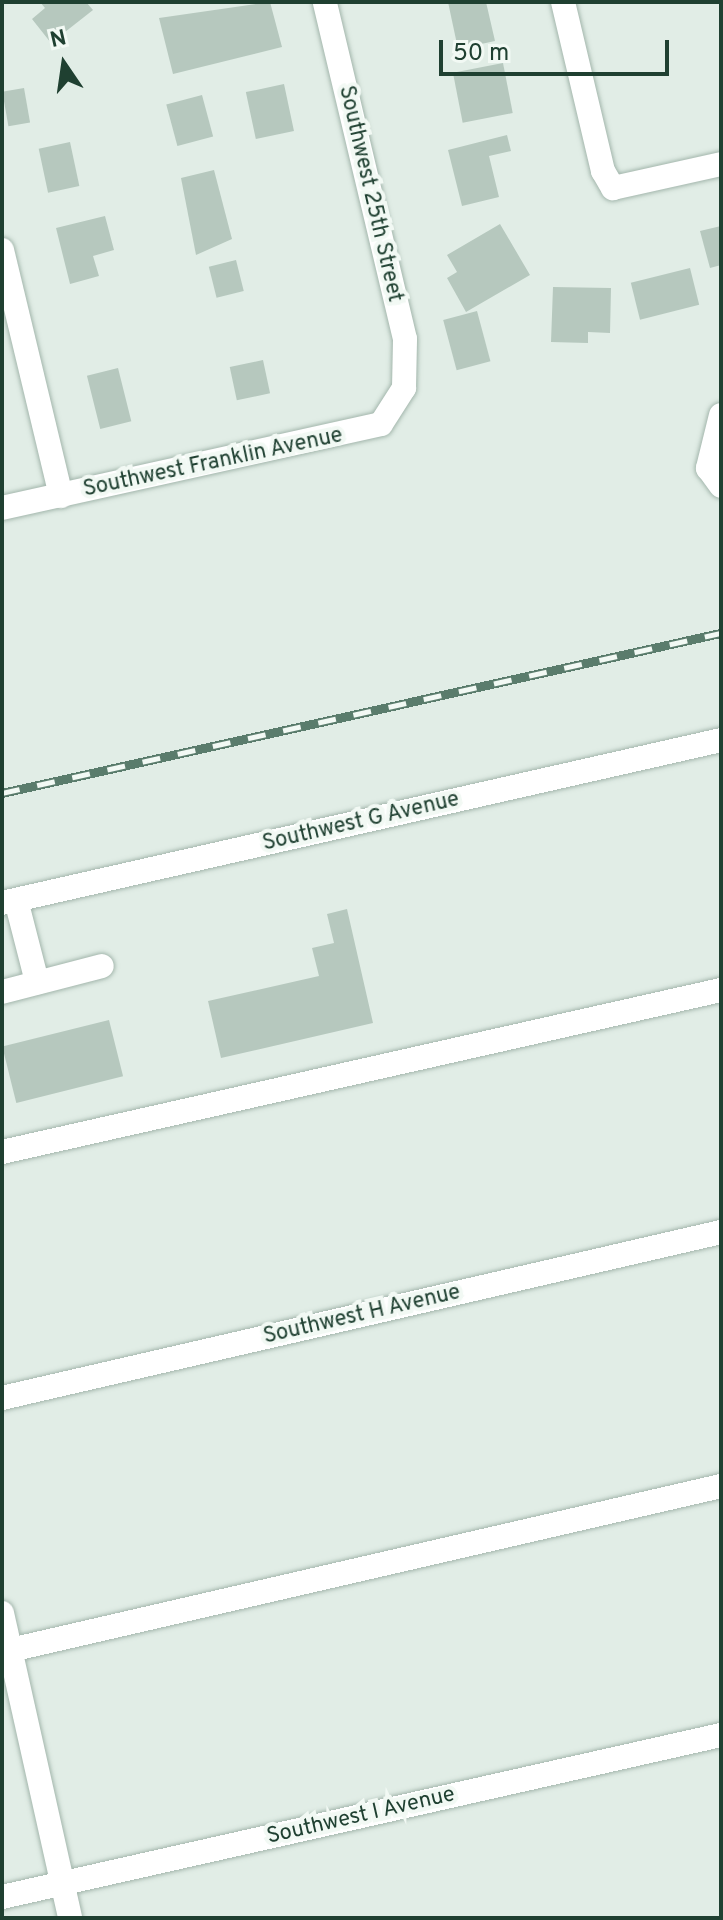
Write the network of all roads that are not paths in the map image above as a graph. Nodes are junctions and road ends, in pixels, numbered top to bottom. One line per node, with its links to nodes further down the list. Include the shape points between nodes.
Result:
1 (325, 2): 5 (street, Southwest 25th Street, via 405,339)
2 (563, 2): 3 (street, via 603,171 613,188)
3 (721, 164)
4 (2, 250): 8 (street)
5 (404, 388): 8 (street, Southwest Franklin Avenue, via 381,424)
6 (721, 415): 7 (street, via 708,468)
7 (721, 486)
8 (61, 496): 9 (street, Southwest Franklin Avenue)
9 (2, 508)
10 (721, 740): 11 (street, Southwest G Avenue)
11 (9, 901): 13 (street)
12 (102, 966): 13 (street)
13 (37, 982): 15 (street)
14 (721, 990): 16 (street)
15 (2, 992)
16 (2, 1152)
17 (721, 1232): 18 (street, Southwest H Avenue)
18 (2, 1398)
19 (721, 1486): 21 (street)
20 (2, 1613): 21 (street)
21 (6, 1652): 23 (street)
22 (721, 1735): 23 (street, Southwest I Avenue)
23 (62, 1883): 24 (street, Southwest I Avenue); 25 (street)
24 (2, 1897)
25 (70, 1918)

